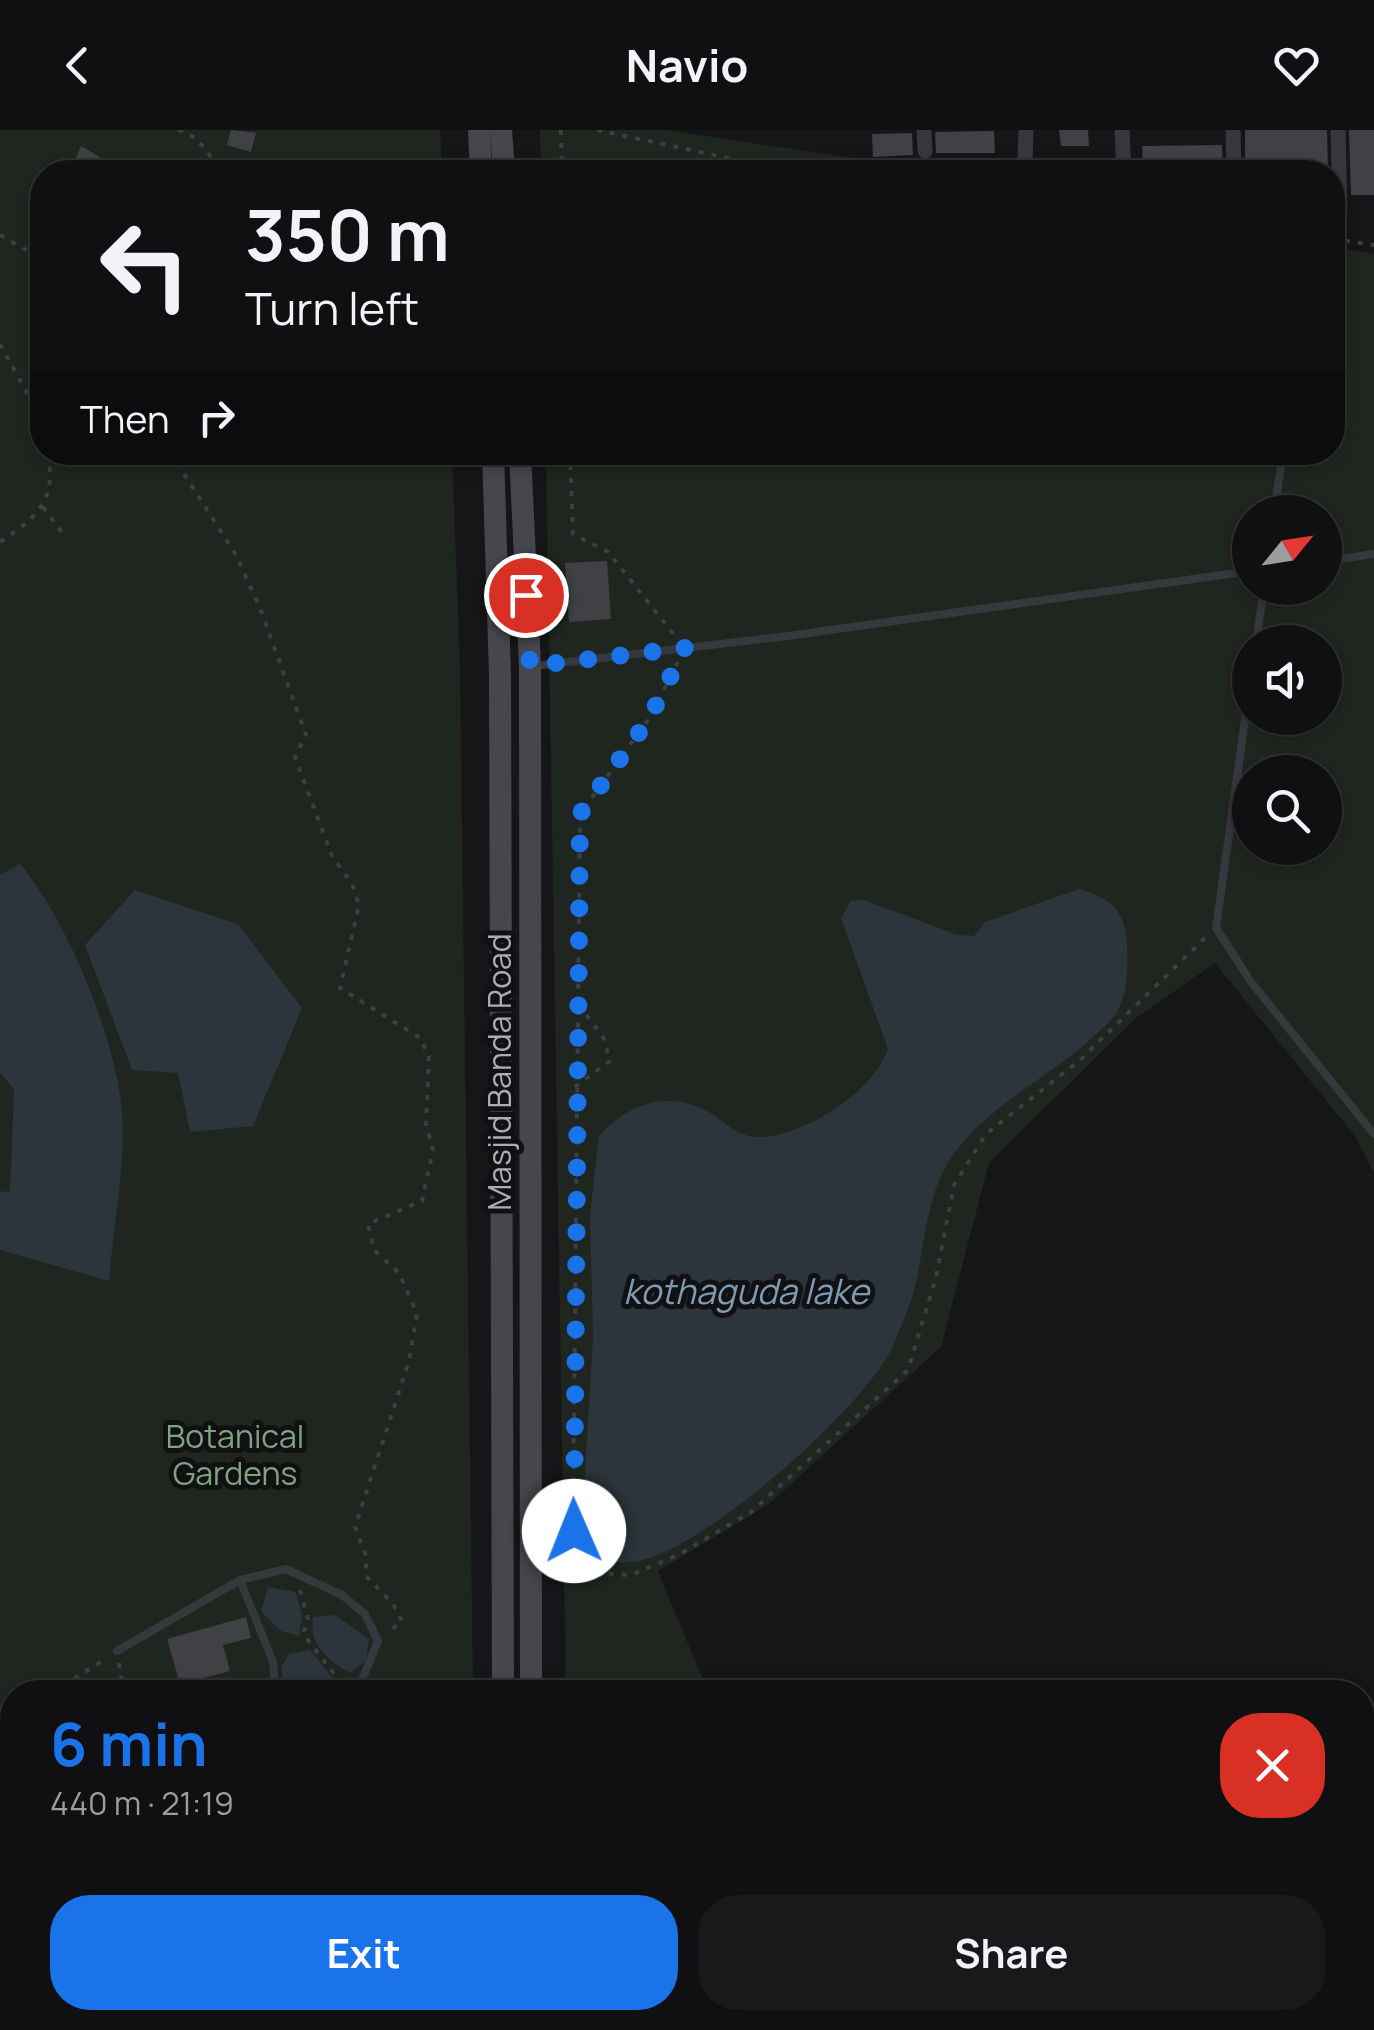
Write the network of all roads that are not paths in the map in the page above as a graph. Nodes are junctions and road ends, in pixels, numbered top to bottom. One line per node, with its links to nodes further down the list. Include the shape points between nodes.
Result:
1 (479, 130): 9 (main road)
2 (501, 130): 10 (main road)
3 (924, 130): 8 (street)
4 (1026, 130): 11 (street)
5 (1122, 130): 12 (street)
6 (1233, 130): 13 (street)
7 (1338, 130): 14 (street)
8 (925, 151)
9 (480, 160)
10 (503, 160)
11 (1025, 160)
12 (1123, 160)
13 (1234, 160)
14 (1339, 160)
15 (493, 465): 29 (main road, Masjid Banda Road)
16 (521, 465): 22 (main road, Masjid Banda Road)
17 (1281, 466): 18 (lane)
18 (1277, 495)
19 (1374, 554): 20 (lane)
20 (1342, 559)
21 (1232, 573): 22 (lane)
22 (530, 666): 30 (main road, Masjid Banda Road)
23 (1243, 735): 24 (lane, via 1216,928 1250,982)
24 (1374, 1134)
25 (240, 1580): 26 (lane); 27 (lane); 28 (lane, via 286,1568 342,1595 365,1614 378,1641)
26 (118, 1652)
27 (275, 1680)
28 (362, 1680)
29 (503, 1680)
30 (531, 1680)

